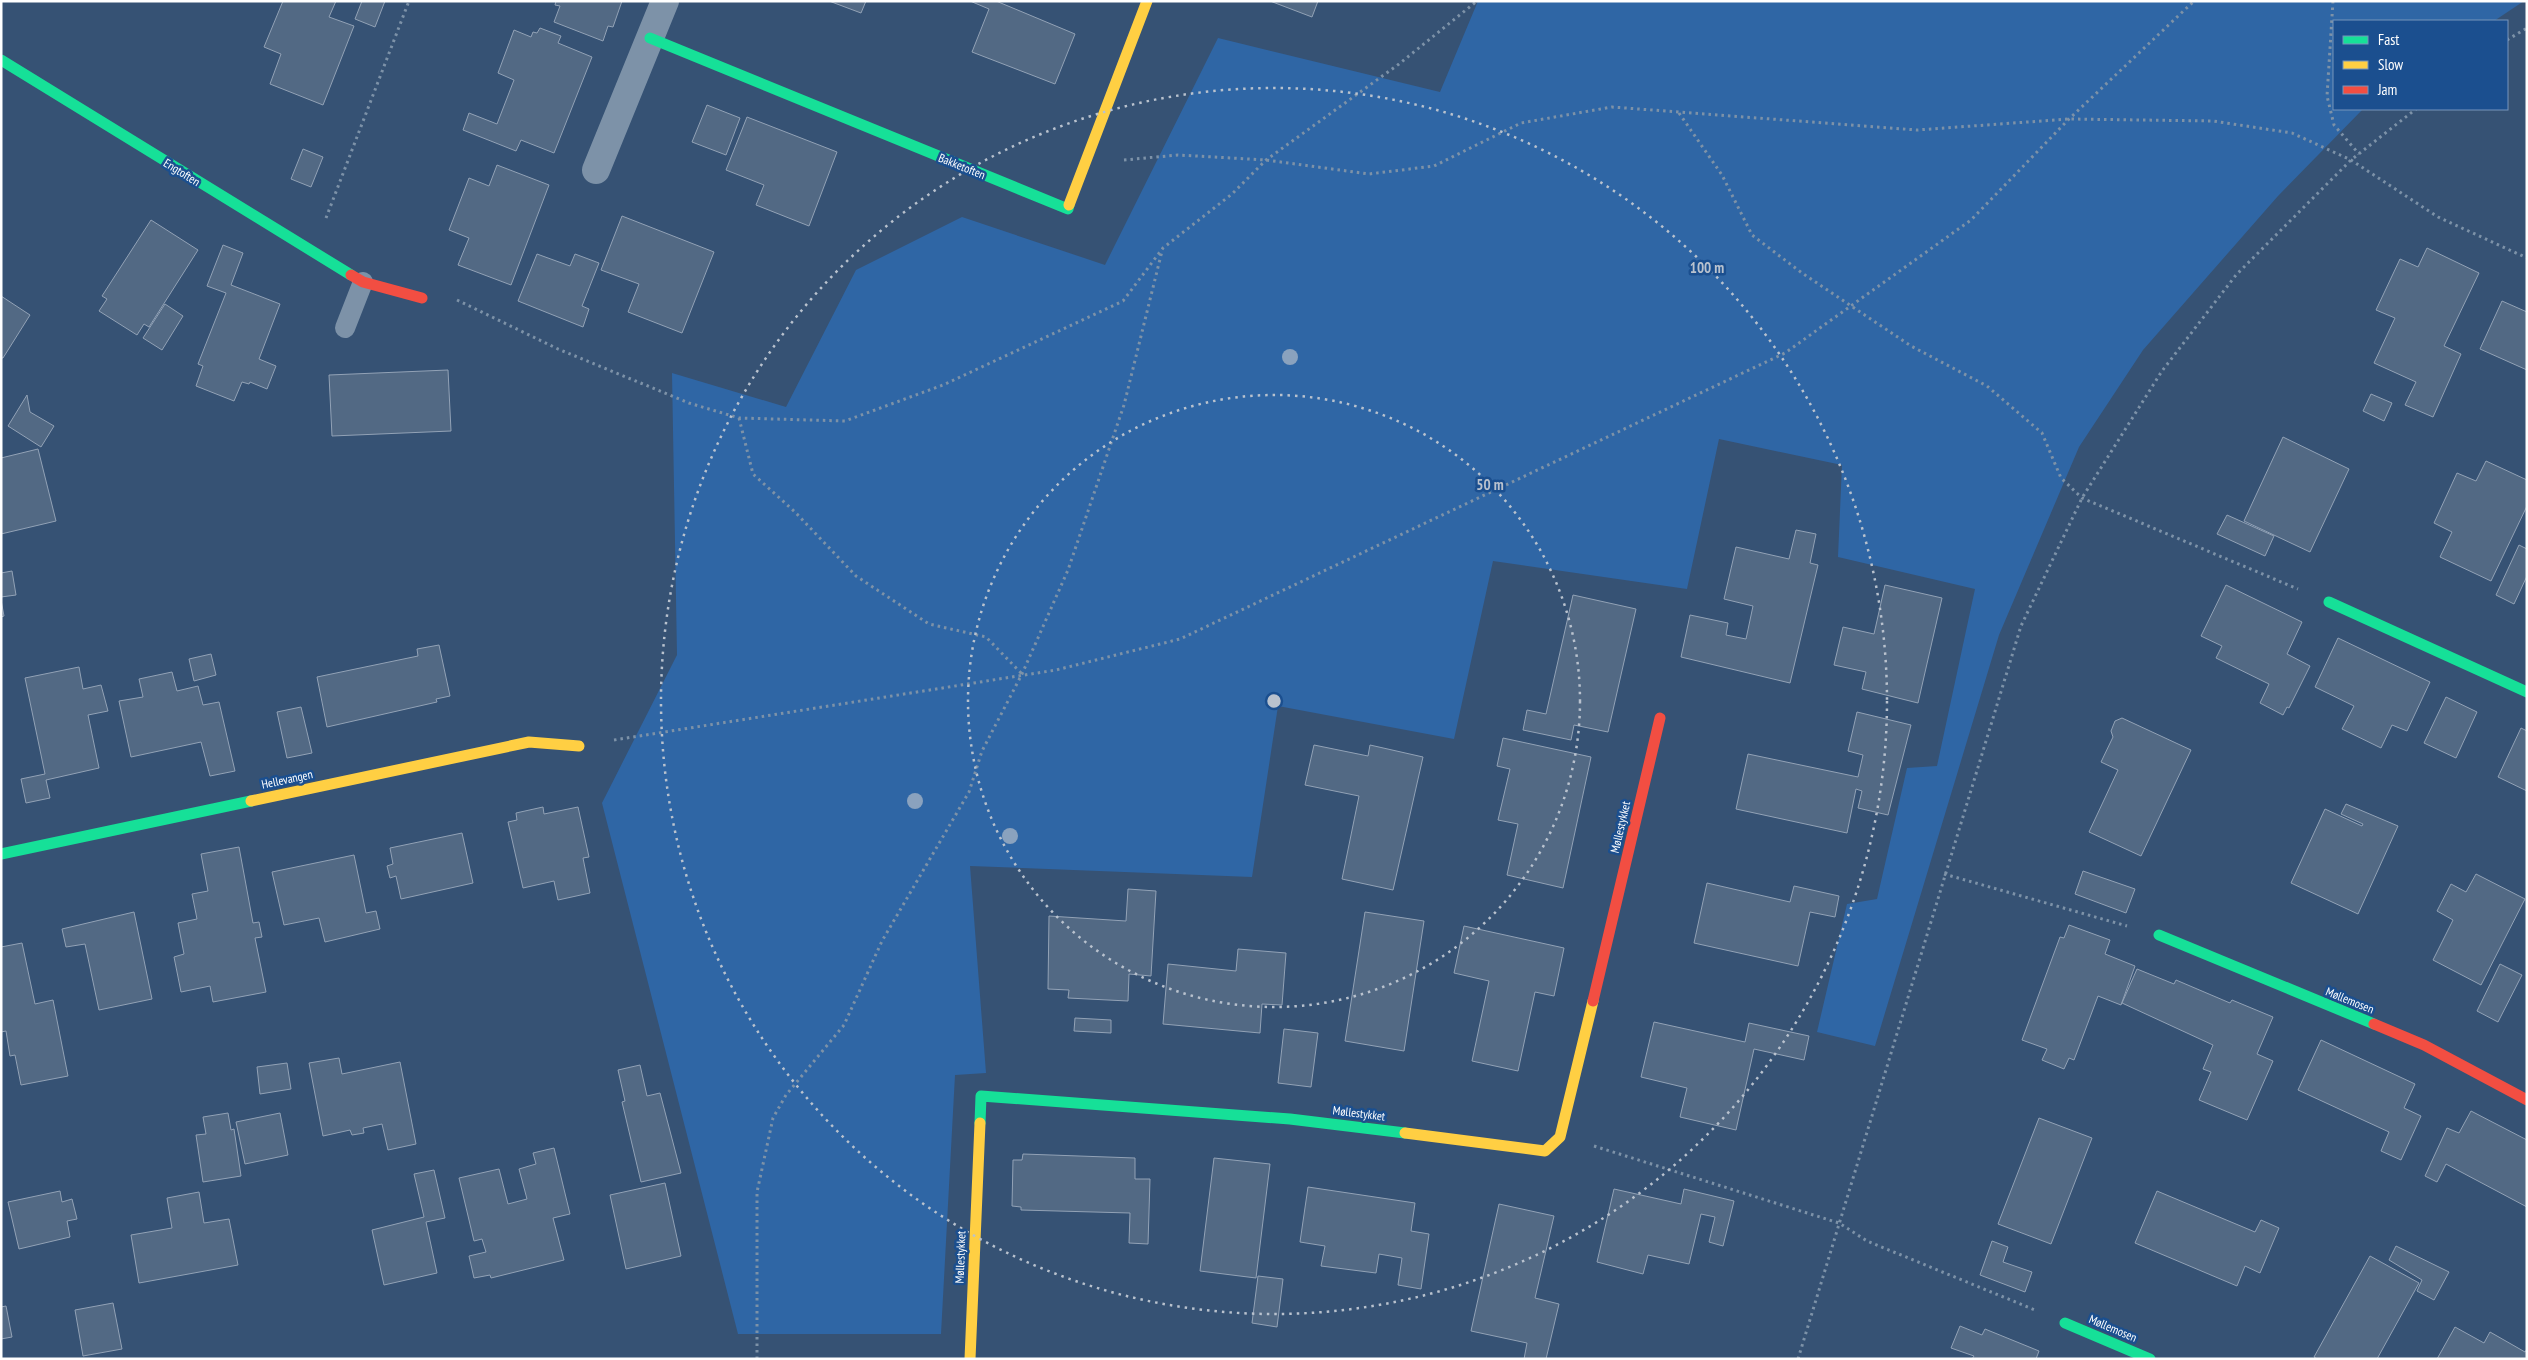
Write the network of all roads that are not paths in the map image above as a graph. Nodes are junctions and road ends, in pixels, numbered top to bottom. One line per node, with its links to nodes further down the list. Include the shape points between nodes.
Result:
1 (665, 1): 3 (street)
2 (1147, 1): 3 (street, Bakketoften, via 1068,209)
3 (650, 38): 5 (street)
4 (1, 60): 6 (street, Engtoften)
5 (596, 170)
6 (364, 282): 7 (street, Engtoften); 8 (lane)
7 (422, 298)
8 (345, 328)
9 (2329, 602): 10 (street)
10 (2527, 692)
11 (1660, 718): 17 (street, Møllestykket, via 1560,1137 1545,1151 1290,1119 981,1096)
12 (579, 746): 13 (street, Hellevangen, via 529,742)
13 (1, 854)
14 (2159, 935): 15 (street, Møllemosen, via 2424,1045)
15 (2527, 1100)
16 (2065, 1323): 18 (street, Møllemosen)
17 (970, 1359)
18 (2150, 1359)

